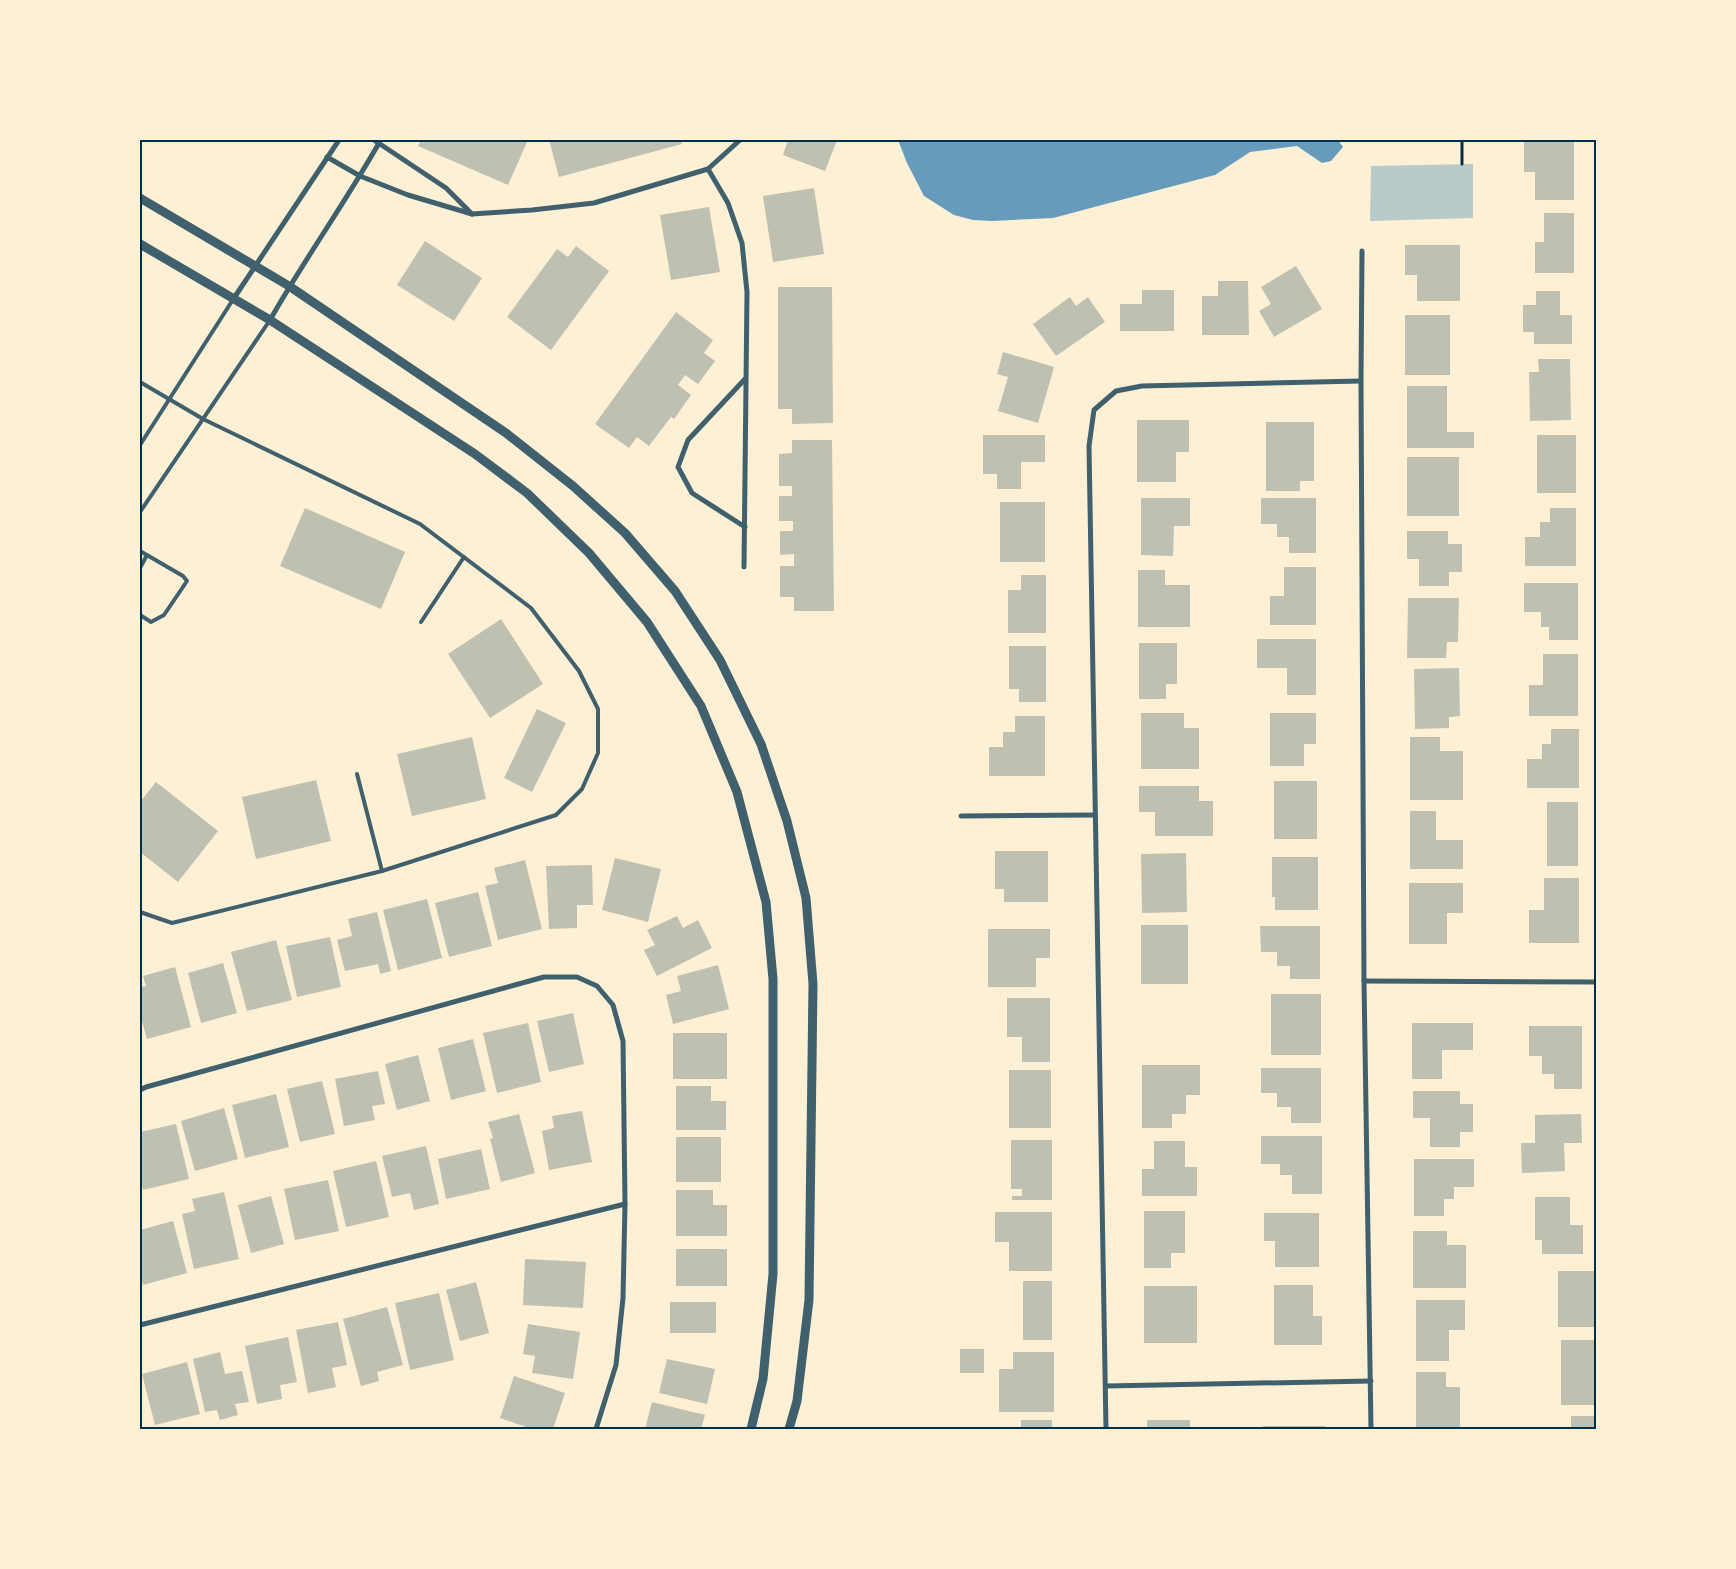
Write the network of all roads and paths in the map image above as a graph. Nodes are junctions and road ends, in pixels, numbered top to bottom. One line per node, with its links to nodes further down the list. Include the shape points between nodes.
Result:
1 (339, 140): 5 (street)
2 (740, 140): 7 (street)
3 (1462, 140): 6 (path)
4 (378, 141): 8 (street); 10 (street, via 446,188)
5 (327, 157): 8 (street); 13 (street)
6 (1462, 164)
7 (708, 169): 10 (street, via 594,203); 17 (street, via 728,203 742,244 747,292)
8 (360, 176): 10 (street, via 408,196); 14 (street)
9 (140, 198): 13 (street)
10 (472, 214)
11 (140, 244): 15 (street)
12 (1362, 251): 18 (street)
13 (256, 266): 14 (street); 15 (street)
14 (289, 286): 16 (street); 46 (street, via 506,433 573,486 625,533 675,591 720,660 761,744 787,821 806,898 813,984 809,1300 797,1401)
15 (234, 298): 16 (street); 20 (lane)
16 (270, 320): 21 (lane); 45 (street, via 475,454 527,492 589,552 646,622 701,706 737,792 766,902 773,979 773,1274 764,1379)
17 (746, 379): 24 (street); 24 (street, via 688,440 678,466 692,492)
18 (1361, 381): 33 (street, via 1142,386 1116,391 1094,410 1089,446); 37 (street)
19 (140, 382): 20 (lane)
20 (170, 399): 21 (lane); 22 (lane)
21 (203, 419): 23 (lane); 27 (lane, via 420,524)
22 (140, 445)
23 (140, 512)
24 (744, 527): 28 (street)
25 (140, 551): 26 (lane)
26 (147, 555): 29 (lane); 30 (lane, via 187,581 164,615 151,622)
27 (464, 557): 31 (lane); 35 (lane, via 530,608 579,671 598,710 598,753 582,789 556,815)
28 (744, 567)
29 (140, 568)
30 (140, 615)
31 (422, 622)
32 (357, 774): 35 (lane)
33 (1095, 815): 34 (street); 43 (street)
34 (961, 816)
35 (382, 870): 36 (lane, via 172,923)
36 (140, 912)
37 (1364, 981): 38 (street); 42 (street)
38 (1596, 982)
39 (140, 1090): 40 (street, via 544,977 577,977 597,986 613,1005 623,1041)
40 (625, 1204): 41 (street); 44 (street, via 623,1298 616,1365)
41 (140, 1325)
42 (1371, 1381): 43 (street); 48 (street)
43 (1106, 1386): 47 (street)
44 (596, 1429)
45 (751, 1429)
46 (789, 1429)
47 (1106, 1429)
48 (1371, 1429)

